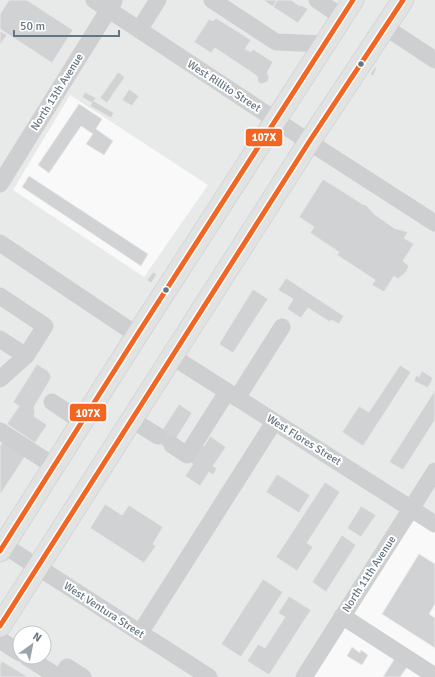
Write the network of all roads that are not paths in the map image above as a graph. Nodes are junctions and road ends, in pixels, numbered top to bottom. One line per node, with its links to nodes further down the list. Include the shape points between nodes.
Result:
1 (94, 0): 7 (street, West Rillito Street)
2 (212, 0): 11 (street, via 276,42)
3 (317, 0): 8 (street)
4 (386, 0): 9 (main road, via 383,9)
5 (403, 0): 9 (main road)
6 (150, 3): 10 (street)
7 (111, 5): 10 (street, West Rillito Street); 15 (street, North 13th Avenue)
8 (347, 8): 11 (main road)
9 (385, 27): 12 (street); 14 (main road)
10 (139, 30): 13 (street, West Rillito Street)
11 (324, 44): 13 (main road)
12 (435, 60)
13 (276, 120): 14 (street, West Rillito Street); 20 (main road)
14 (309, 142): 16 (street, West Rillito Street); 23 (main road)
15 (0, 184)
16 (435, 223)
17 (0, 243): 20 (street)
18 (0, 296): 22 (street, via 45,326)
19 (282, 327): 25 (street)
20 (137, 335): 28 (main road)
21 (0, 339): 22 (street)
22 (26, 356): 24 (street)
23 (172, 357): 25 (street, West Flores Street); 27 (main road)
24 (3, 372)
25 (232, 395): 27 (street, via 187,454); 29 (street, West Flores Street)
26 (52, 402): 28 (street)
27 (132, 420): 36 (main road)
28 (82, 422): 31 (main road)
29 (274, 422): 33 (street, West Flores Street); 39 (street)
30 (0, 431): 31 (street)
31 (54, 466): 35 (main road)
32 (435, 471): 33 (street, North 11th Avenue)
33 (411, 508): 34 (street, West Flores Street); 37 (street, North 11th Avenue)
34 (435, 524)
35 (1, 547): 36 (street, West Ventura Street)
36 (38, 568): 38 (main road); 39 (street, West Ventura Street)
37 (342, 616): 43 (street); 48 (street, North 11th Avenue)
38 (0, 626)
39 (140, 633): 47 (street, West Ventura Street)
40 (0, 640): 41 (street)
41 (12, 648)
42 (39, 665): 44 (street)
43 (435, 676)
44 (58, 677)
45 (61, 677): 46 (street, via 68,667)
46 (83, 677)
47 (209, 677)
48 (304, 677)

